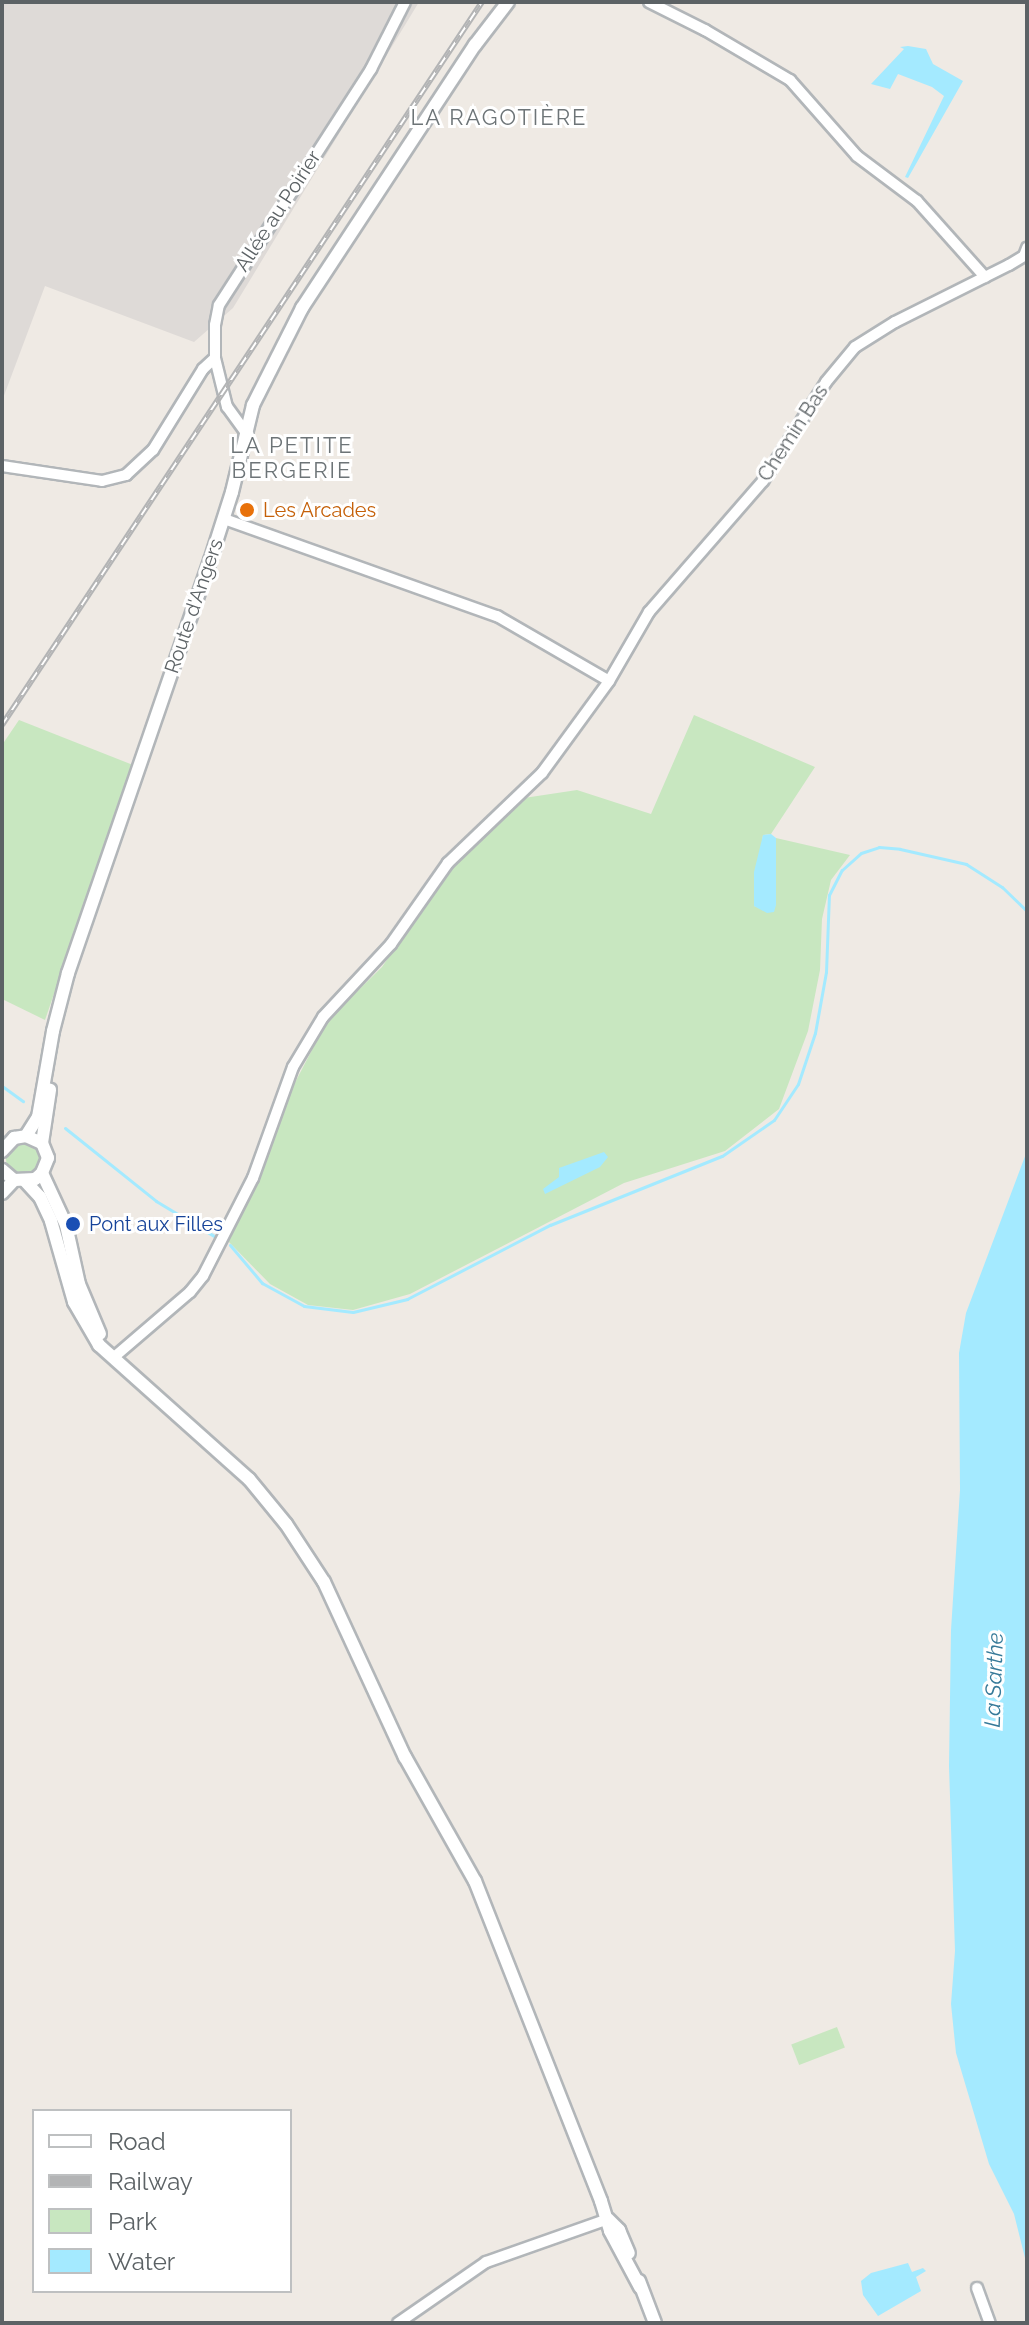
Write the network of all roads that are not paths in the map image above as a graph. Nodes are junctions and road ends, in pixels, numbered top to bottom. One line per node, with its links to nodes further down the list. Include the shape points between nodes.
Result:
1 (405, 2): 6 (street, Allée au Poirier, via 371,69 224,294 215,325)
2 (508, 2): 7 (street, Route d'Angers, via 293,323)
3 (649, 2): 5 (street, via 790,80 857,156 917,201)
4 (1027, 248): 5 (street, Chemin Bas, via 1024,256)
5 (985, 277): 10 (street, Chemin Bas, via 855,347 826,382 763,481 649,612)
6 (215, 358): 7 (street, Allée au Poirier, via 227,407); 8 (street, via 153,450 126,475 102,481)
7 (244, 430): 9 (street, Route d'Angers)
8 (2, 466)
9 (224, 519): 10 (street, via 497,616); 11 (street, Route d'Angers, via 68,973)
10 (610, 679): 19 (street, Chemin Bas, via 542,773 448,863 391,944 323,1017 293,1067 253,1178 203,1276)
11 (53, 1031): 12 (street, Route d'Angers, via 38,1117); 13 (street, Route d'Angers)
12 (14, 1135): 13 (street); 14 (street)
13 (42, 1143): 16 (street, Route d'Angers, via 48,1158)
14 (2, 1151)
15 (2, 1170): 17 (street)
16 (42, 1173): 17 (street); 19 (street, via 66,1225 89,1312)
17 (19, 1181): 18 (street); 19 (street, via 37,1192 83,1320)
18 (2, 1193)
19 (113, 1358): 20 (street, via 249,1479 308,1555 340,1612 399,1745 482,1894)
20 (608, 2219): 22 (street, via 486,2262); 23 (street)
21 (977, 2288): 24 (street)
22 (398, 2323)
23 (655, 2323)
24 (990, 2323)

